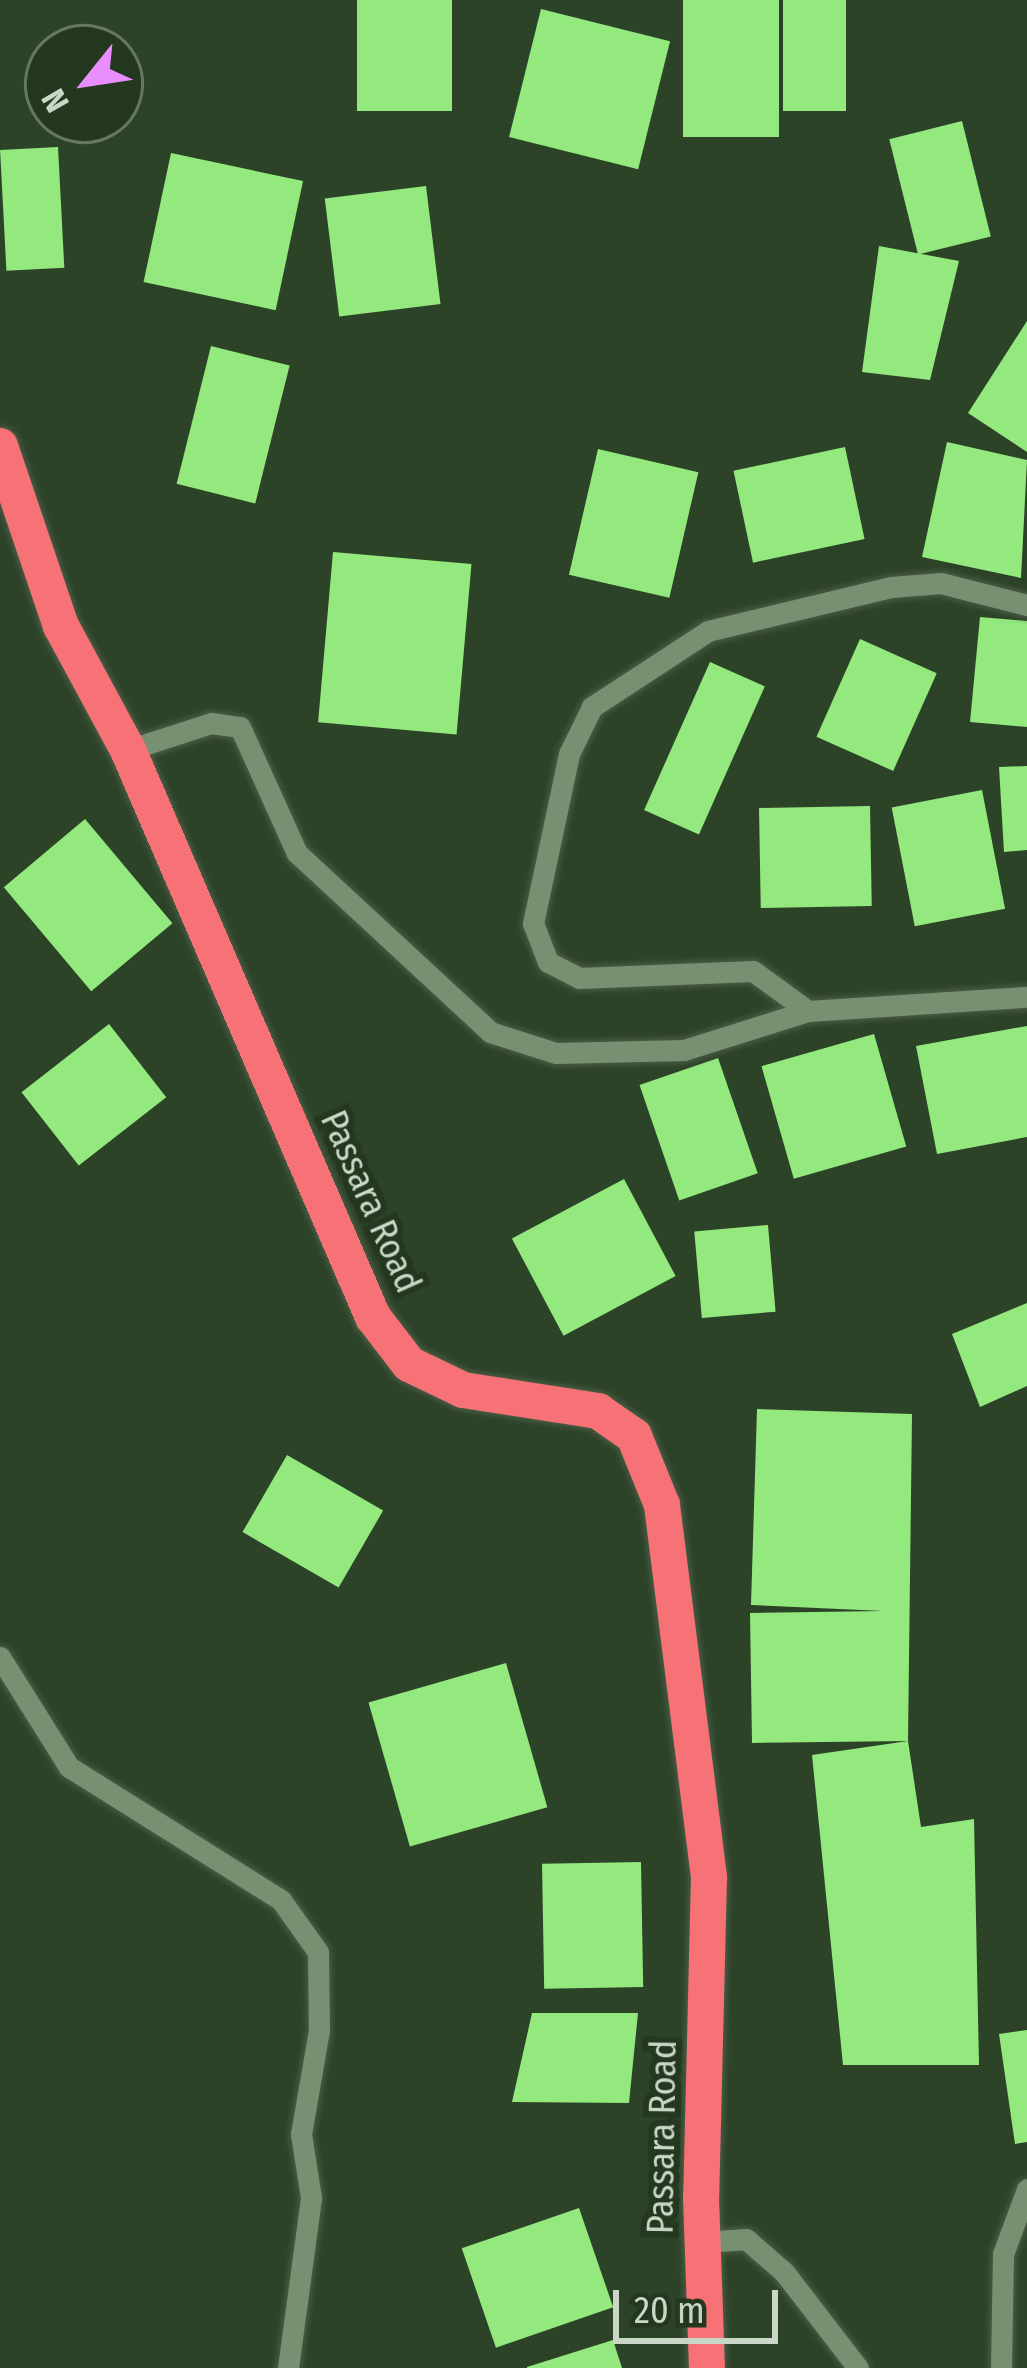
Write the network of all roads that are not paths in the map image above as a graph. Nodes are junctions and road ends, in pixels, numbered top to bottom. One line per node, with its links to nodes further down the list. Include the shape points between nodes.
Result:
1 (0, 446): 3 (highway, Passara Road, via 61,626)
2 (1027, 605): 5 (street, via 940,584 891,587 708,631 592,707 569,754 533,923 548,962 579,978 753,971)
3 (128, 750): 5 (street, via 211,723 240,727 297,853 490,1032 556,1053 684,1050); 8 (highway, Passara Road, via 373,1317 409,1364 463,1390 598,1411 634,1436 662,1505 710,1877)
4 (1027, 997): 5 (street)
5 (808, 1011)
6 (0, 1657): 9 (street, via 69,1767 281,1900 318,1952 319,2030 301,2134 311,2198)
7 (1027, 2189): 12 (street, via 1003,2254)
8 (703, 2242): 10 (highway, Passara Road); 11 (street, via 746,2239 784,2272)
9 (288, 2368)
10 (707, 2368)
11 (858, 2368)
12 (1001, 2368)

